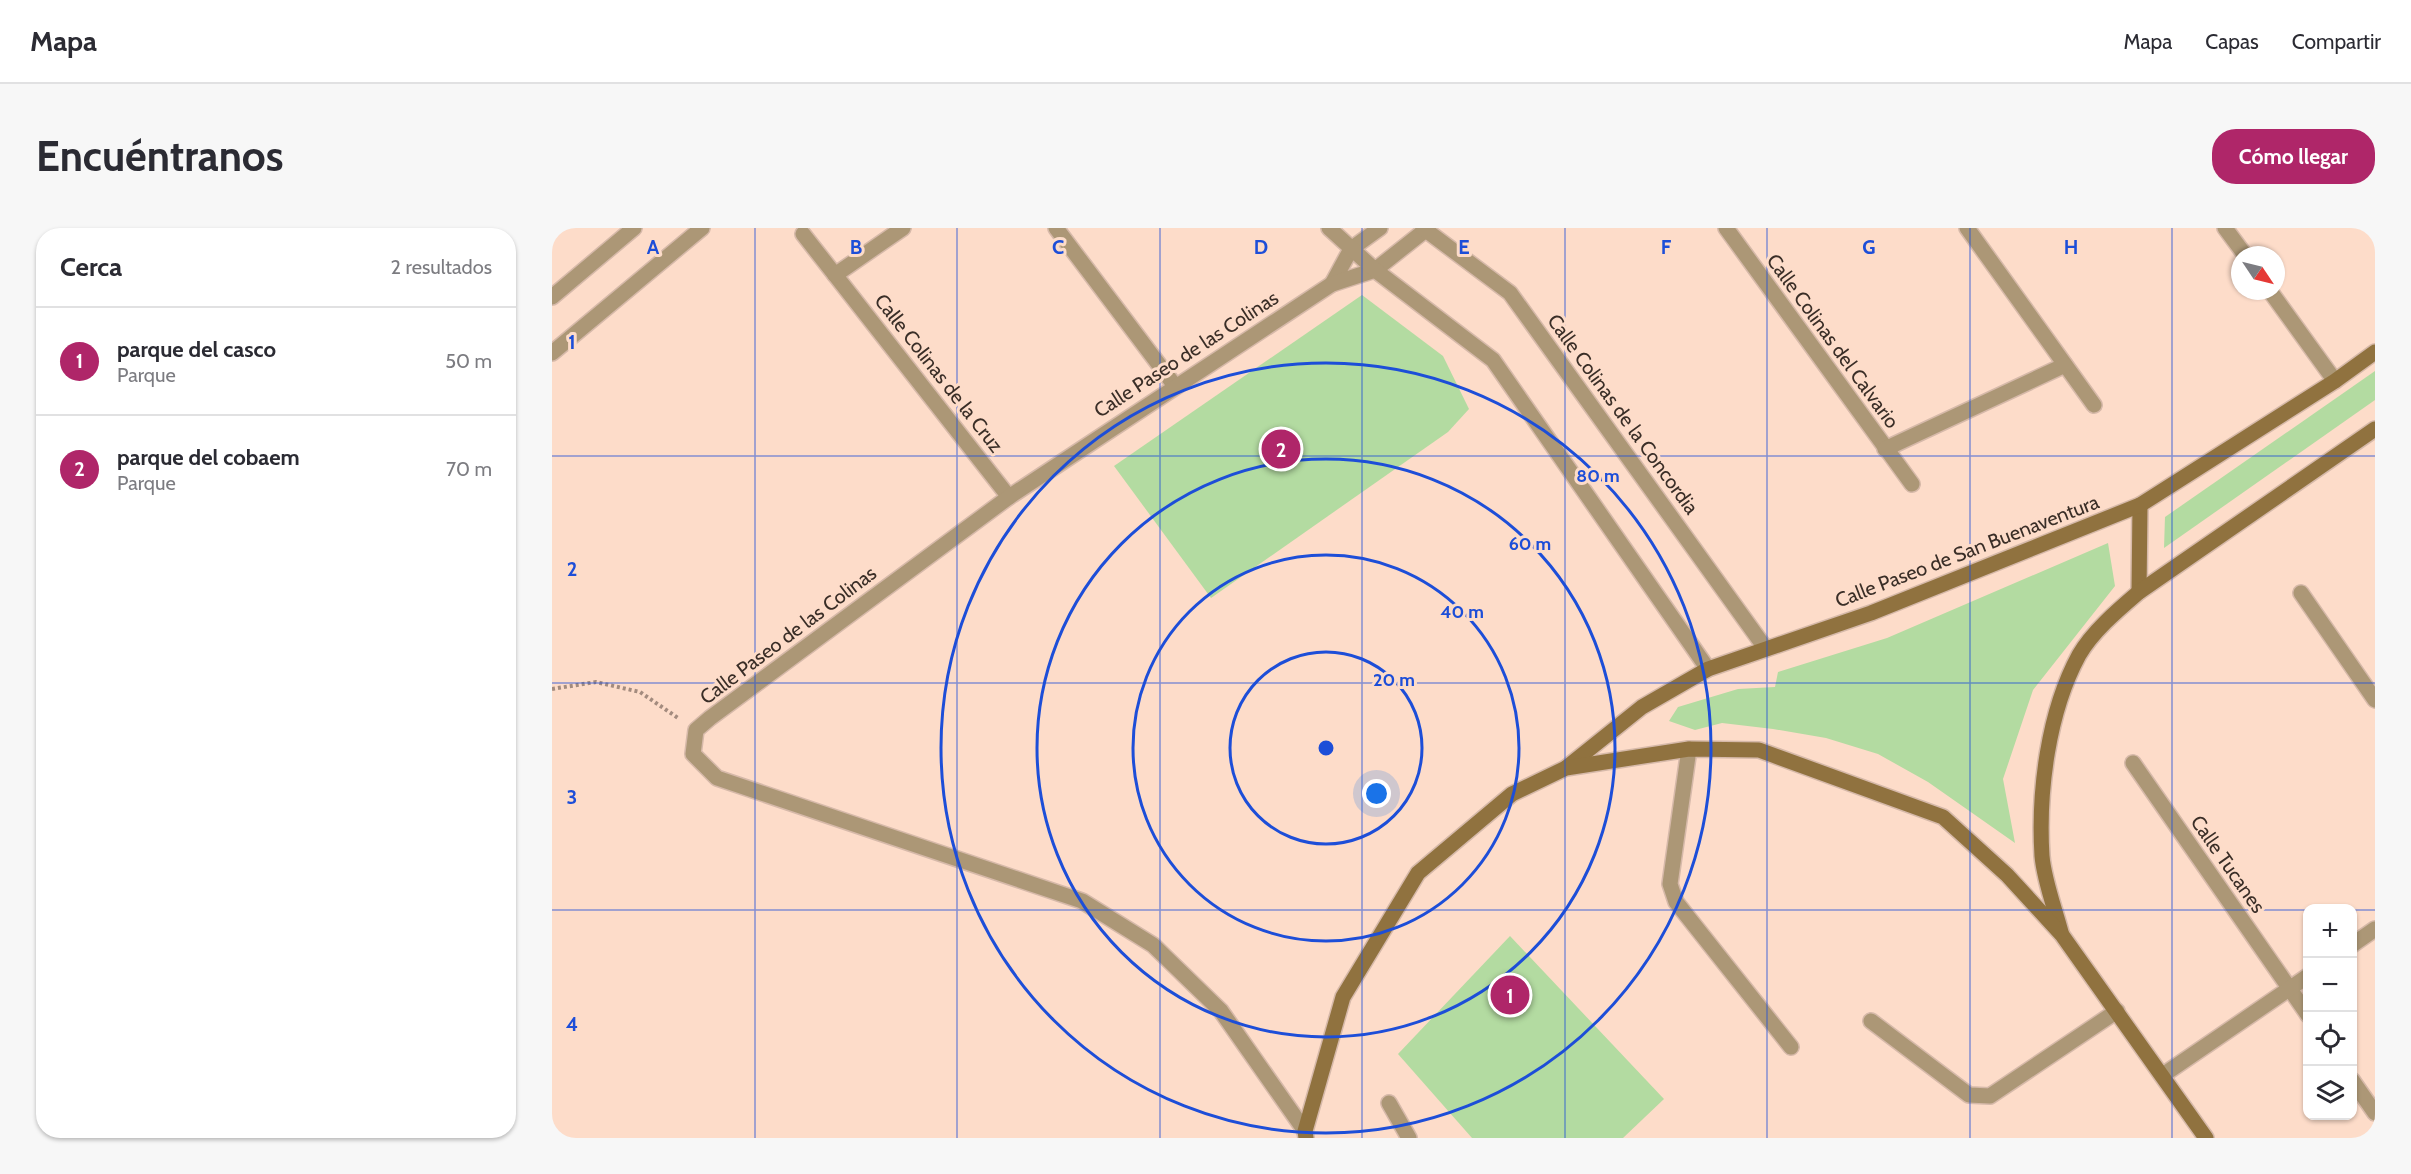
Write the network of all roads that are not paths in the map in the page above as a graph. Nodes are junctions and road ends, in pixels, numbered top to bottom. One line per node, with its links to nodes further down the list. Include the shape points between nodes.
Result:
1 (634, 228): 17 (street)
2 (702, 228): 20 (street)
3 (903, 228): 15 (street)
4 (1056, 228): 23 (street)
5 (1329, 228): 13 (street)
6 (1380, 228): 13 (street, Calle Paseo de las Colinas)
7 (1726, 228): 26 (street, Calle Colinas del Calvario)
8 (1967, 228): 21 (street)
9 (2225, 228): 12 (street)
10 (1425, 229): 14 (street, Calle Paseo de las Colinas); 32 (street, Calle Colinas de la Concordia, via 1510,293)
11 (802, 234): 15 (street, Calle Colinas de la Cruz)
12 (2238, 246)
13 (1351, 249): 14 (street); 16 (street, Calle Paseo de las Colinas)
14 (1375, 270): 16 (street, Calle Paseo de las Colinas); 33 (street, via 1493,360)
15 (835, 275): 28 (street, Calle Colinas de la Cruz)
16 (1332, 284): 23 (street, Calle Paseo de las Colinas)
17 (552, 297)
18 (2276, 300): 22 (street)
19 (2375, 352): 22 (main road, Calle Paseo de San Buenaventura)
20 (552, 353)
21 (2065, 364): 24 (street); 26 (street, Calle Colinas del Calvario)
22 (2335, 381): 29 (main road, Calle Paseo de San Buenaventura)
23 (1175, 386): 28 (street, Calle Paseo de las Colinas)
24 (2094, 405)
25 (2375, 429): 30 (main road, Calle Paseo de San Buenaventura)
26 (1885, 449): 27 (street, Calle Colinas del Calvario)
27 (1912, 484)
28 (1009, 497): 51 (street, Calle Paseo de las Colinas, via 696,730 693,754 717,778 1082,901 1153,945 1221,1011)
29 (2140, 505): 30 (main road); 32 (main road, Calle Paseo de San Buenaventura, via 1871,613)
30 (2139, 592): 39 (main road, Calle Paseo de San Buenaventura, via 2113,614 2080,654 2057,705 2043,785 2042,858)
31 (2301, 593): 34 (street)
32 (1766, 649): 33 (main road, Calle Paseo de San Buenaventura)
33 (1708, 669): 37 (main road, Calle Paseo de San Buenaventura, via 1642,707)
34 (2375, 700)
35 (1689, 749): 37 (main road, Calle Paseo de San Buenaventura); 39 (main road, Calle Paseo de San Buenaventura, via 1759,750 1943,818 2007,875); 46 (street, via 1670,884 1676,902)
36 (2133, 763): 42 (street, Calle Tucanes)
37 (1566, 768): 51 (main road, Calle Paseo de San Buenaventura, via 1512,795 1418,873 1343,998)
38 (2375, 929): 40 (street)
39 (2062, 935): 43 (main road, Calle Paseo de San Buenaventura)
40 (2357, 942)
41 (2303, 979): 42 (street)
42 (2289, 988): 44 (street, Calle Tucanes); 47 (street)
43 (2117, 1011): 45 (street, via 1990,1095 1969,1095); 47 (main road, Calle Paseo de San Buenaventura)
44 (2305, 1012)
45 (1871, 1021)
46 (1791, 1047)
47 (2163, 1075): 53 (main road, Calle Paseo de San Buenaventura)
48 (2357, 1087): 50 (street)
49 (1389, 1103): 52 (street)
50 (2375, 1113)
51 (1306, 1135)
52 (1409, 1138)
53 (2206, 1138)

